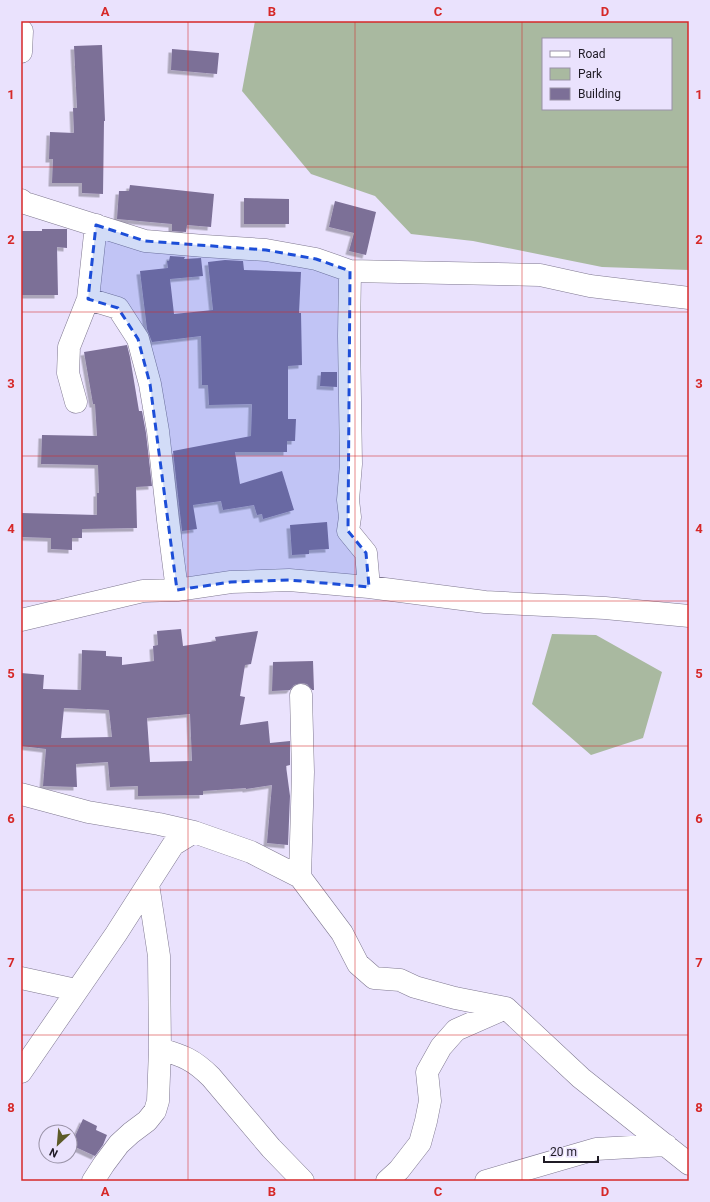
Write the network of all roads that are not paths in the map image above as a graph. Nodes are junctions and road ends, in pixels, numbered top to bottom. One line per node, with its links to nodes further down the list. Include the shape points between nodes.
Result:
1 (21, 200): 2 (street)
2 (96, 225): 3 (street, via 145,241 266,250 316,259); 5 (street)
3 (350, 271): 4 (street, via 540,275 590,286); 7 (street, via 351,464 348,531 366,553)
4 (689, 298)
5 (88, 299): 6 (street, via 69,347 68,373); 8 (street, via 118,308 138,340 150,384 158,431)
6 (76, 402)
7 (369, 587): 8 (street, via 289,580 230,582); 9 (street, via 484,602 605,608)
8 (178, 590): 10 (street, via 144,591)
9 (689, 616)
10 (21, 620)
11 (301, 695): 16 (street, via 303,772)
12 (21, 794): 13 (street, via 88,812)
13 (159, 824): 14 (street); 15 (street)
14 (194, 832): 15 (street); 16 (street, via 251,852)
15 (173, 845): 17 (street)
16 (300, 877): 20 (street, via 342,933 358,964 374,978 400,980 455,998)
17 (148, 884): 19 (street); 21 (street, via 159,956)
18 (21, 978): 19 (street)
19 (76, 990): 22 (street)
20 (506, 1008): 23 (street, via 580,1078); 27 (street, via 456,1030 441,1047 427,1072 430,1101 420,1143)
21 (160, 1049): 25 (street, via 158,1101 155,1111 119,1144); 26 (street, via 187,1059 204,1070)
22 (21, 1072)
23 (666, 1145): 24 (street); 28 (street, via 596,1149)
24 (689, 1164)
25 (93, 1181)
26 (303, 1181)
27 (387, 1181)
28 (486, 1181)

